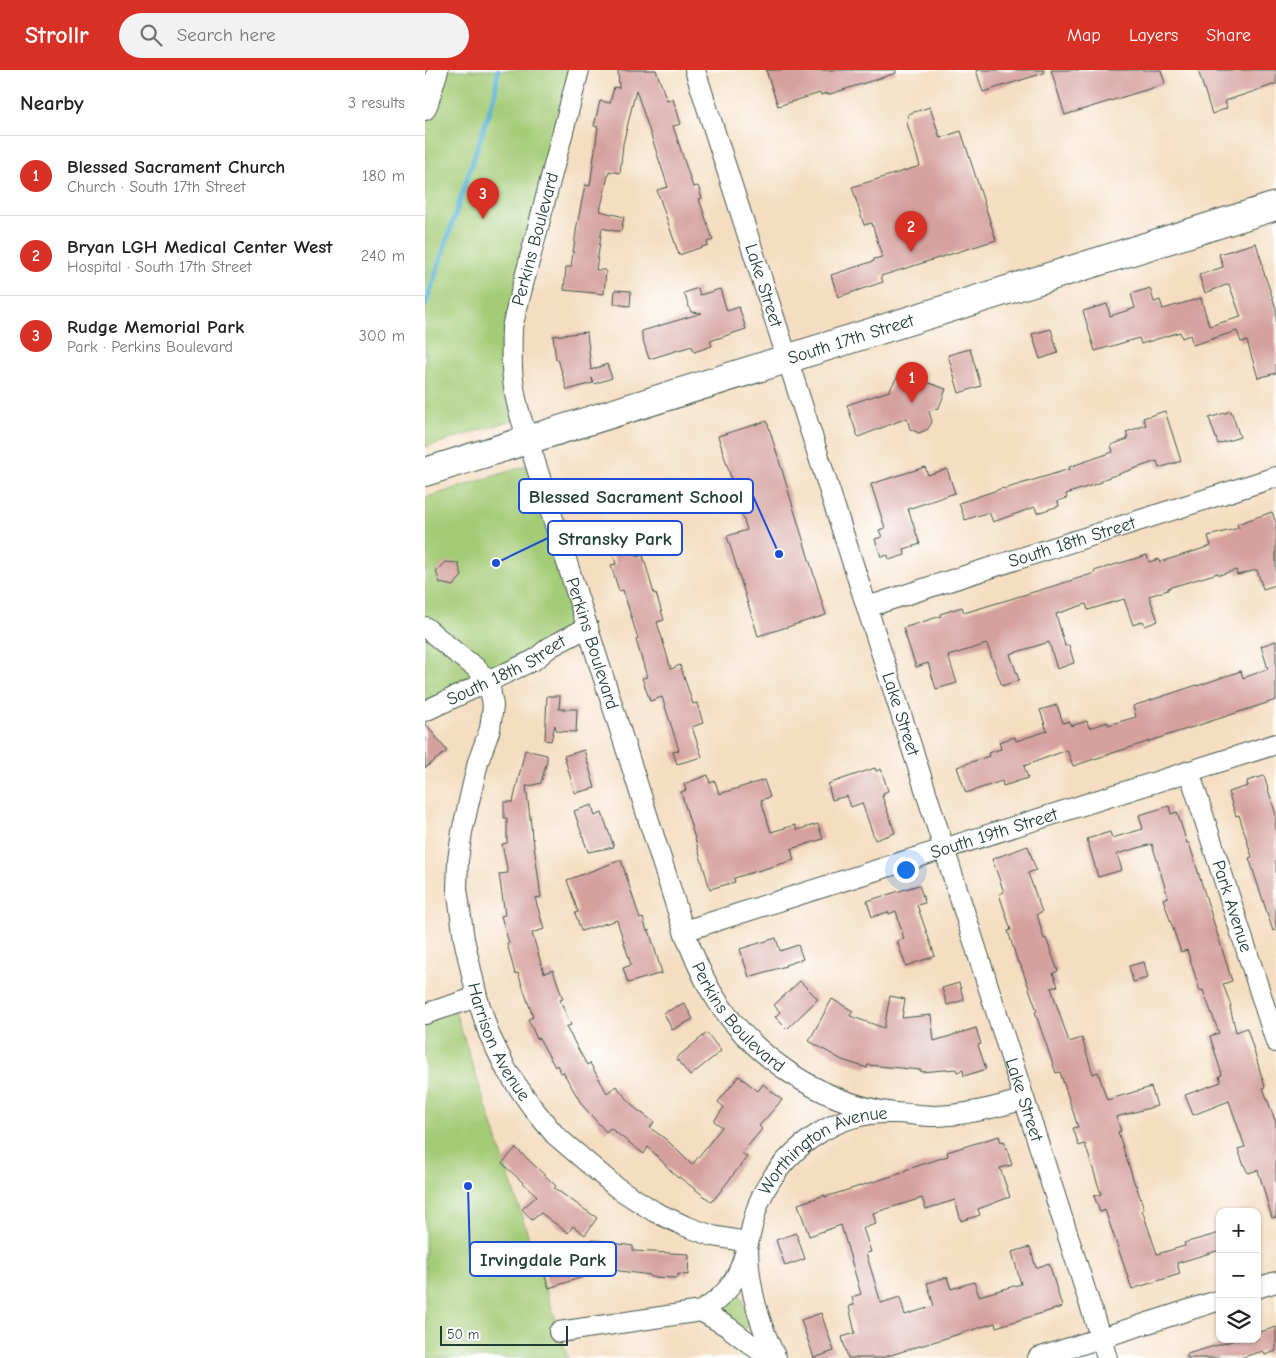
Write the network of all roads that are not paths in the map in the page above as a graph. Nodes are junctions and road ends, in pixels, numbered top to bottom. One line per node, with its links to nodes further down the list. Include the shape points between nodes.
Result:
1 (438, 70): 4 (street)
2 (579, 70): 7 (street, Perkins Boulevard, via 512,327 512,381)
3 (695, 70): 6 (street, Lake Street)
4 (425, 110)
5 (1276, 206): 6 (main road, South 17th Street)
6 (787, 359): 7 (main road, South 17th Street); 10 (street, Lake Street)
7 (527, 440): 8 (main road, South 17th Street); 12 (street, Perkins Boulevard)
8 (425, 472)
9 (1276, 477): 10 (street, South 18th Street)
10 (867, 606): 17 (street, Lake Street)
11 (425, 627): 13 (street)
12 (588, 627): 13 (street, South 18th Street, via 550,647 534,660); 18 (street, Perkins Boulevard)
13 (489, 682): 14 (street, South 18th Street); 19 (street, Harrison Avenue, via 493,706 490,729 478,762 458,860 457,888)
14 (425, 711)
15 (1276, 744): 16 (street, South 19th Street)
16 (1189, 771): 17 (street, South 19th Street); 21 (street, Park Avenue)
17 (944, 849): 18 (street, South 19th Street); 22 (street, Lake Street)
18 (685, 931): 23 (street, Perkins Boulevard, via 695,960 712,992 749,1040 776,1064 829,1094)
19 (477, 998): 20 (street); 24 (street, Harrison Avenue, via 489,1034 507,1071 555,1135 616,1187 655,1212 713,1236)
20 (425, 1014)
21 (1276, 1042)
22 (1024, 1099): 23 (street, Worthington Avenue, via 964,1114); 30 (street, Lake Street)
23 (894, 1113): 24 (street, Worthington Avenue, via 869,1113 846,1120 821,1132 800,1148 784,1163 760,1199)
24 (748, 1242): 28 (street, Worthington Avenue, via 730,1289); 32 (street, via 756,1304)
25 (1276, 1282): 26 (street)
26 (1261, 1287)
27 (1216, 1301): 30 (street)
28 (701, 1312): 29 (street, Worthington Avenue); 31 (street, via 728,1327)
29 (559, 1332)
30 (1101, 1338): 33 (street); 34 (street, Lake Street)
31 (769, 1358)
32 (776, 1358)
33 (1038, 1358)
34 (1107, 1358)

